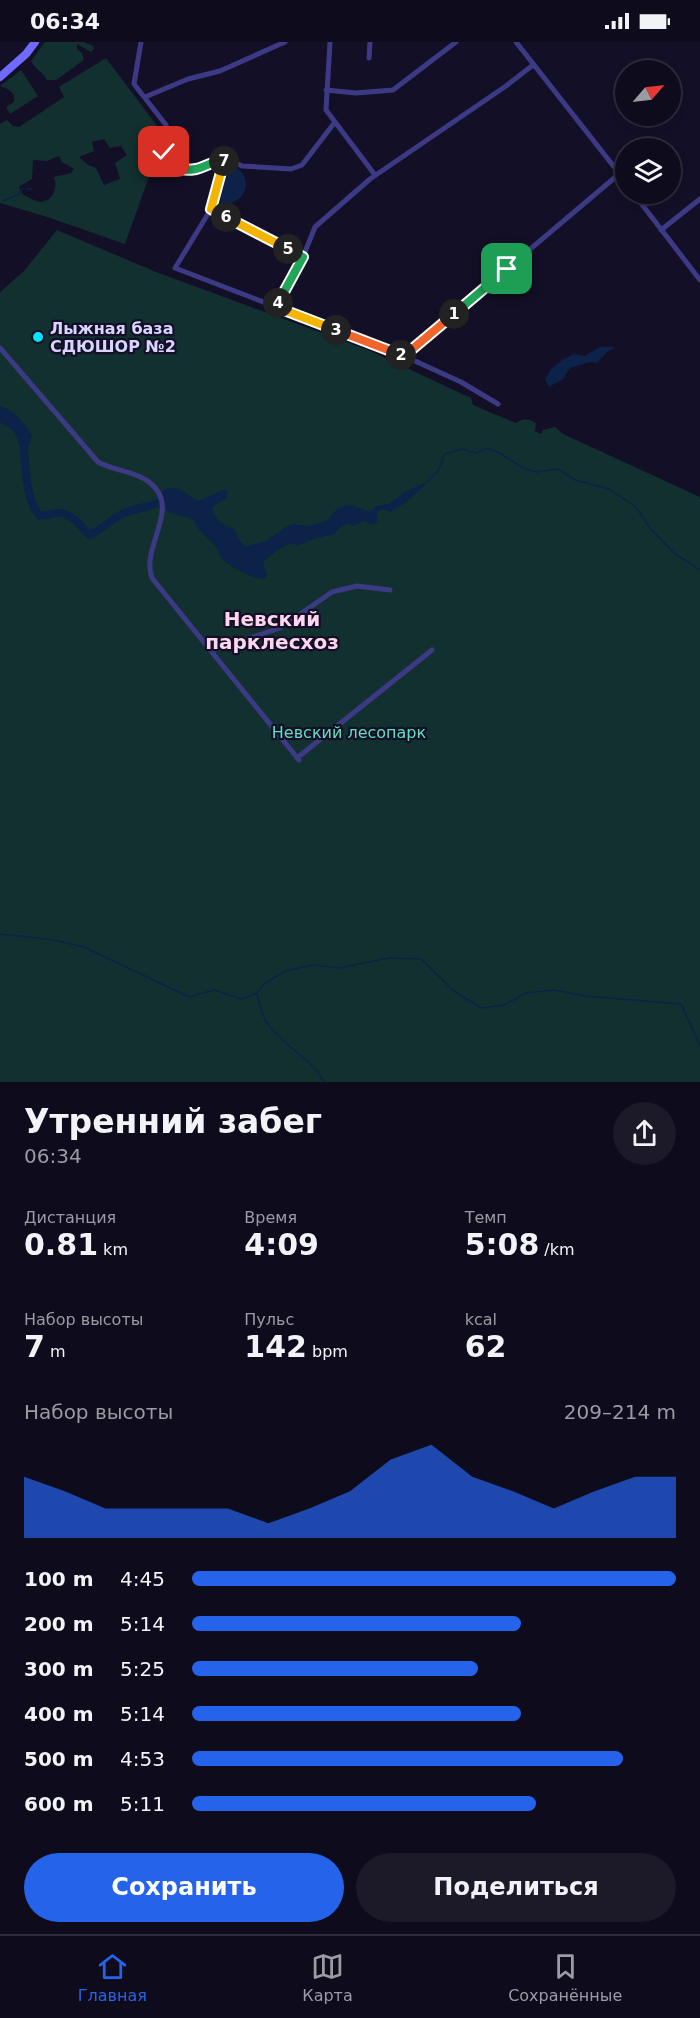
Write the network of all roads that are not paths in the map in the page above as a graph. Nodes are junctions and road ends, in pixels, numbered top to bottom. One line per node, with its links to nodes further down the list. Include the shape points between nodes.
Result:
1 (34, 42): 10 (main road)
2 (141, 42): 12 (street, via 134,84)
3 (285, 42): 12 (street, via 220,71)
4 (330, 42): 11 (street)
5 (370, 42): 8 (street)
6 (456, 42): 11 (street, via 393,90)
7 (516, 42): 9 (street)
8 (369, 58)
9 (533, 65): 15 (street); 16 (street)
10 (0, 77)
11 (326, 90): 13 (street, via 326,110)
12 (145, 97): 14 (street, via 168,134 163,164 174,169 196,169)
13 (335, 123): 14 (street, via 302,165 291,169); 16 (street)
14 (225, 161): 20 (street)
15 (615, 169)
16 (375, 176): 22 (street, via 315,227)
17 (615, 177): 26 (street)
18 (700, 199): 21 (street)
19 (642, 204): 21 (street)
20 (211, 209): 22 (street); 24 (street, via 175,268)
21 (662, 230): 23 (street)
22 (303, 257): 24 (street)
23 (700, 279)
24 (276, 307): 26 (street)
25 (0, 348): 30 (street, via 98,462 141,476 159,493 162,518 148,569)
26 (404, 356): 27 (street)
27 (498, 404)
28 (390, 590): 30 (street, via 357,586 332,592 280,628)
29 (432, 650): 30 (street, via 298,759)
30 (211, 651)

